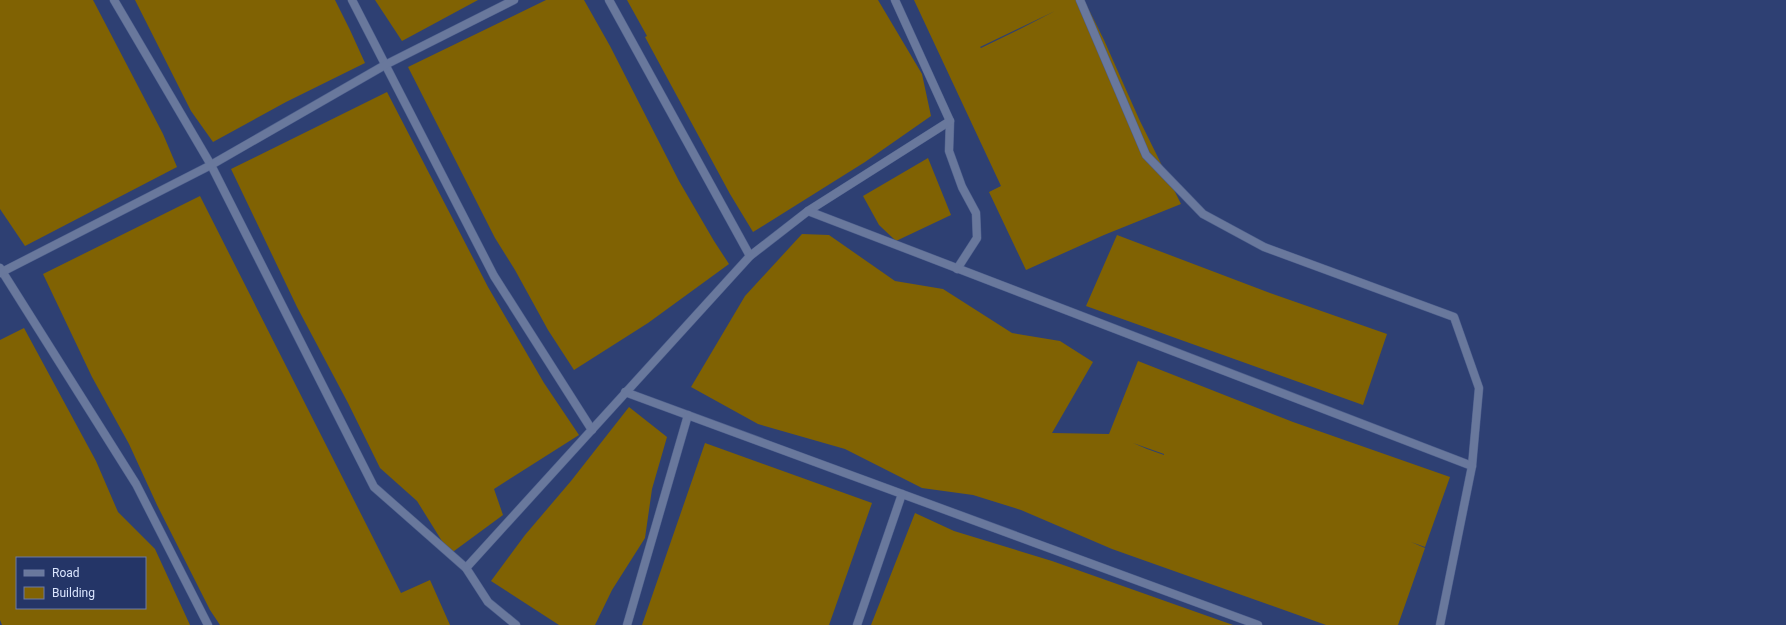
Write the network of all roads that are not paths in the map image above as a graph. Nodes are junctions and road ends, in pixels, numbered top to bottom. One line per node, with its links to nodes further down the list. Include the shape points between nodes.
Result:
1 (114, 0): 9 (street)
2 (352, 0): 7 (street)
3 (514, 0): 7 (street)
4 (609, 0): 11 (street)
5 (896, 0): 8 (street)
6 (1080, 0): 17 (street, via 1146,155 1203,214 1264,247 1454,317 1479,388)
7 (385, 65): 9 (street); 16 (street, via 494,276)
8 (950, 121): 10 (street); 12 (street, via 949,151 962,187 976,213 977,238)
9 (211, 165): 13 (street); 19 (street, via 374,487)
10 (808, 211): 11 (street); 12 (street)
11 (750, 256): 14 (street)
12 (957, 269): 17 (street)
13 (1, 271): 20 (street, via 136,484)
14 (624, 392): 15 (street); 16 (street)
15 (688, 415): 18 (street); 22 (street)
16 (592, 430): 19 (street)
17 (1472, 466): 25 (street)
18 (902, 494): 23 (street); 24 (street)
19 (466, 568): 21 (street, via 488,602)
20 (208, 625)
21 (516, 625)
22 (627, 625)
23 (857, 625)
24 (1258, 625)
25 (1440, 625)

